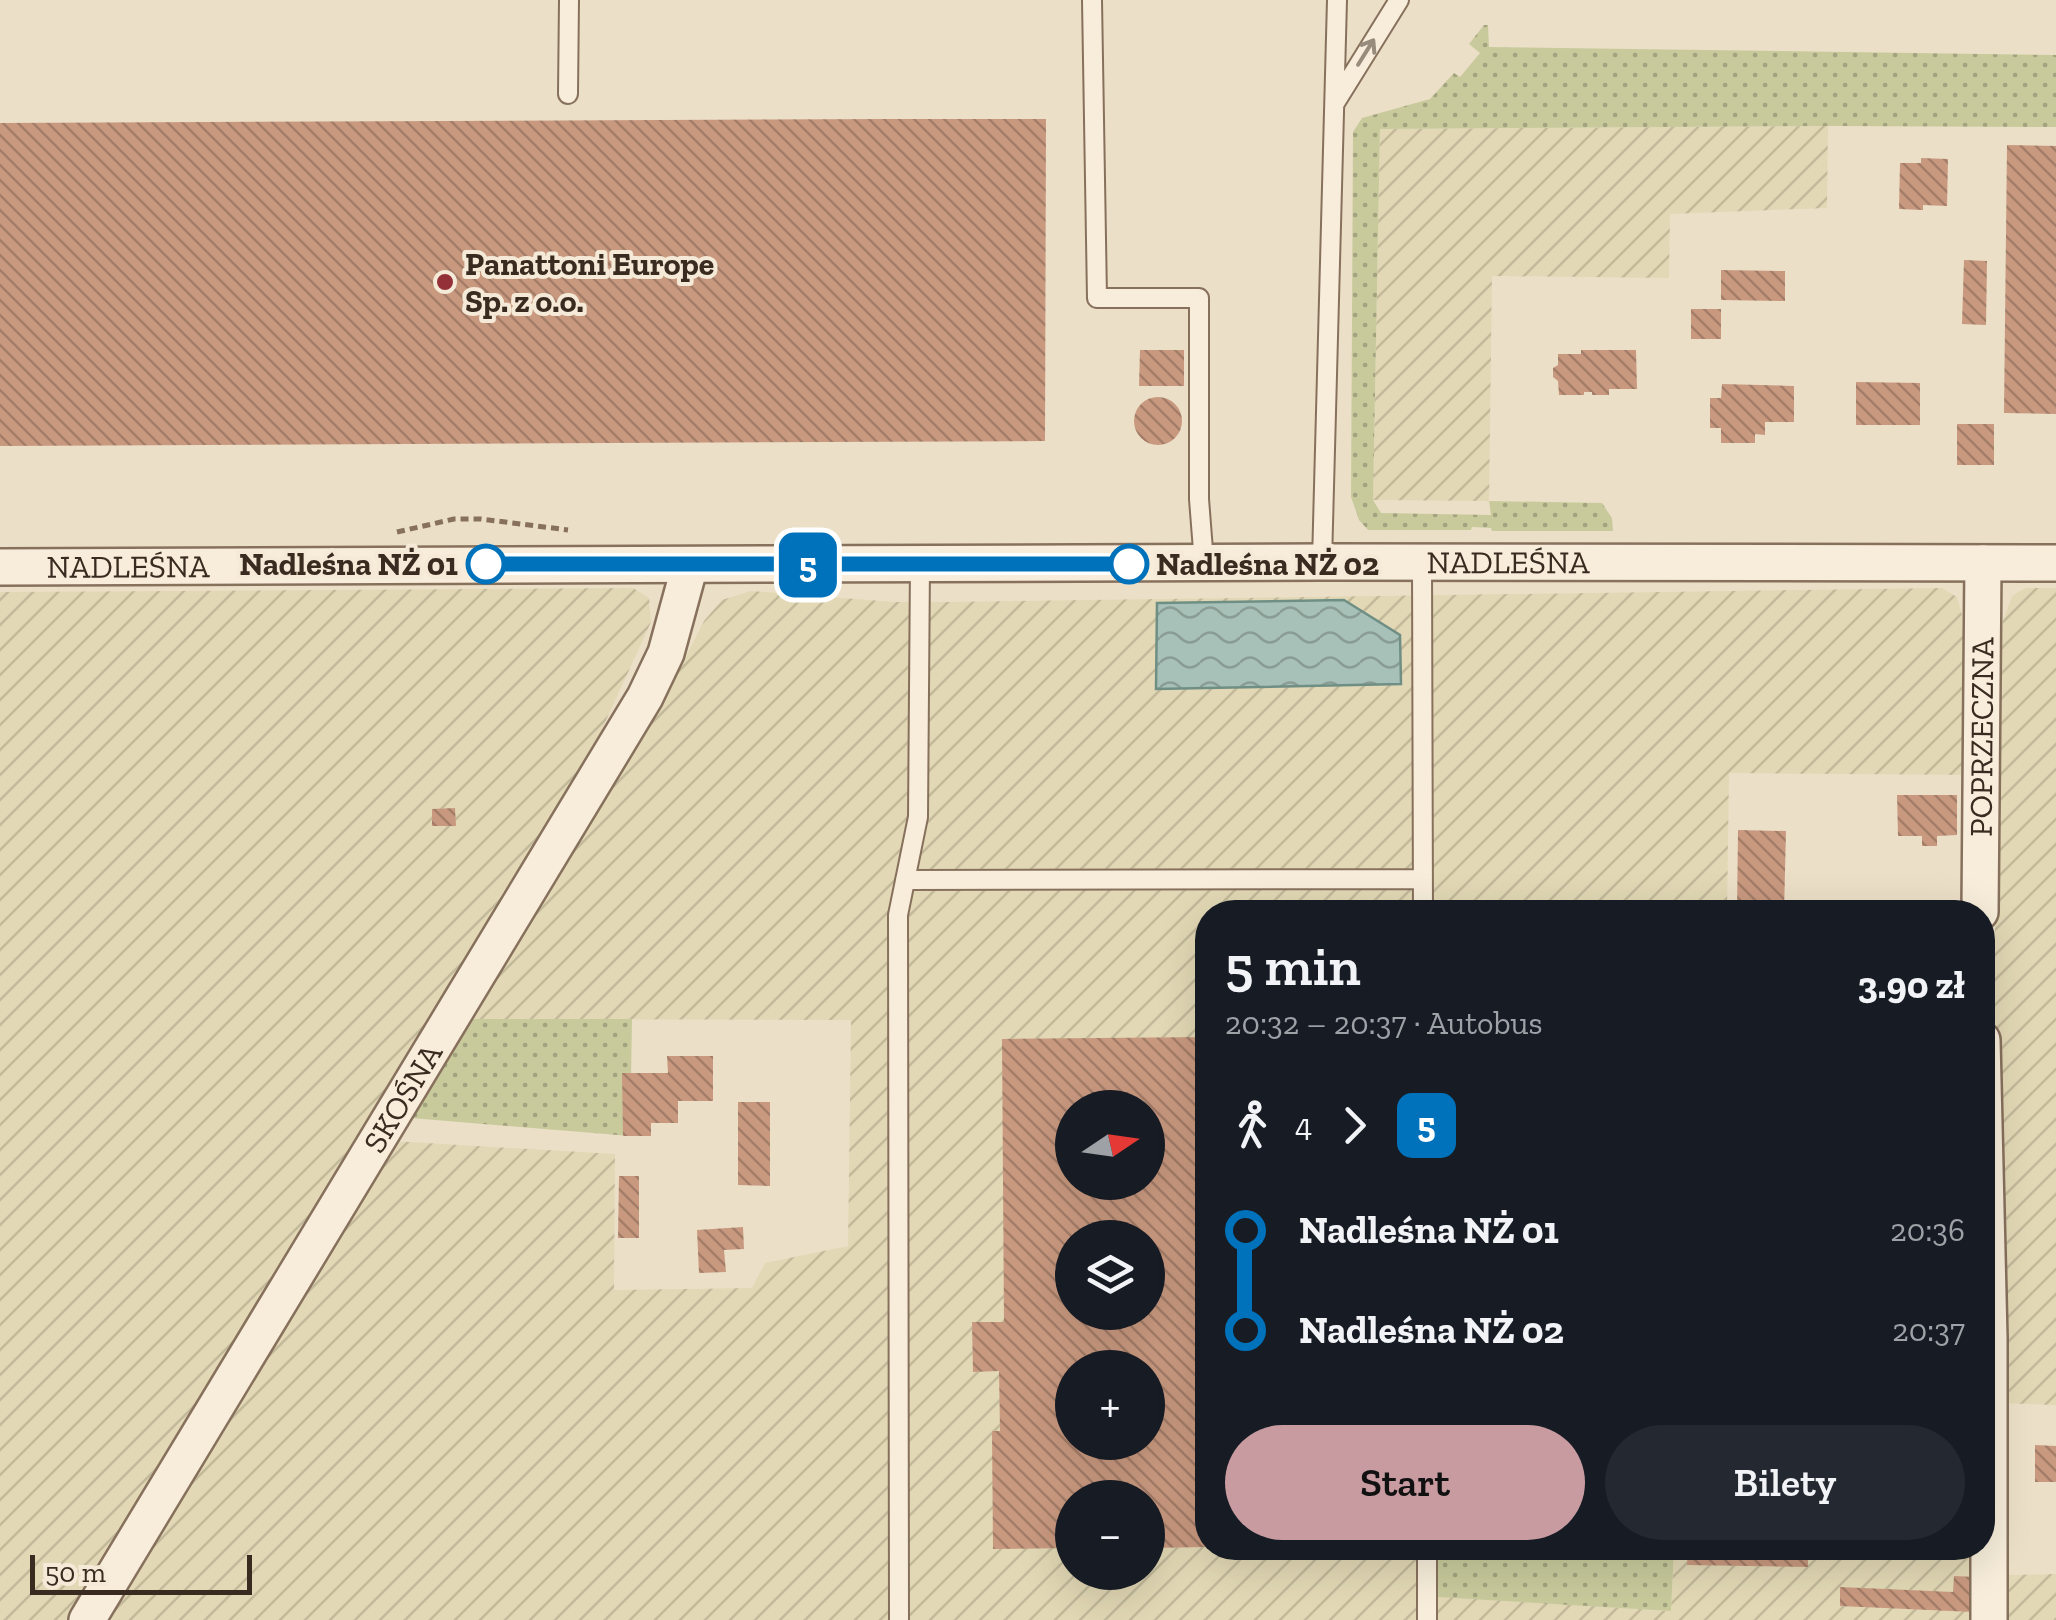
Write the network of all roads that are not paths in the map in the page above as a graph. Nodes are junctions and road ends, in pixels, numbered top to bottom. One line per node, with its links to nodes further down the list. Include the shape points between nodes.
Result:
1 (569, 0): 5 (lane)
2 (1092, 0): 8 (lane, via 1097,298 1199,298)
3 (1337, 0): 6 (lane)
4 (1398, 0): 6 (lane, one-way to 4)
5 (568, 94)
6 (1334, 103): 7 (lane)
7 (1322, 562): 8 (street, NADLEŚNA); 9 (street, NADLEŚNA)
8 (1204, 563): 12 (street, NADLEŚNA)
9 (1422, 563): 10 (street, NADLEŚNA); 15 (lane)
10 (1983, 563): 11 (street, NADLEŚNA); 18 (street, POPRZECZNA)
11 (2056, 563)
12 (920, 564): 13 (street, NADLEŚNA); 16 (lane, via 918,817)
13 (690, 565): 14 (street, NADLEŚNA); 21 (street, SKOŚNA, via 666,654 645,697)
14 (0, 567)
15 (1422, 879): 16 (lane); 17 (lane)
16 (905, 880): 22 (lane, via 898,914)
17 (1423, 900)
18 (1980, 900)
19 (1427, 1560): 23 (lane)
20 (1990, 1560): 24 (street)
21 (86, 1620)
22 (899, 1620)
23 (1427, 1620)
24 (1990, 1620)

